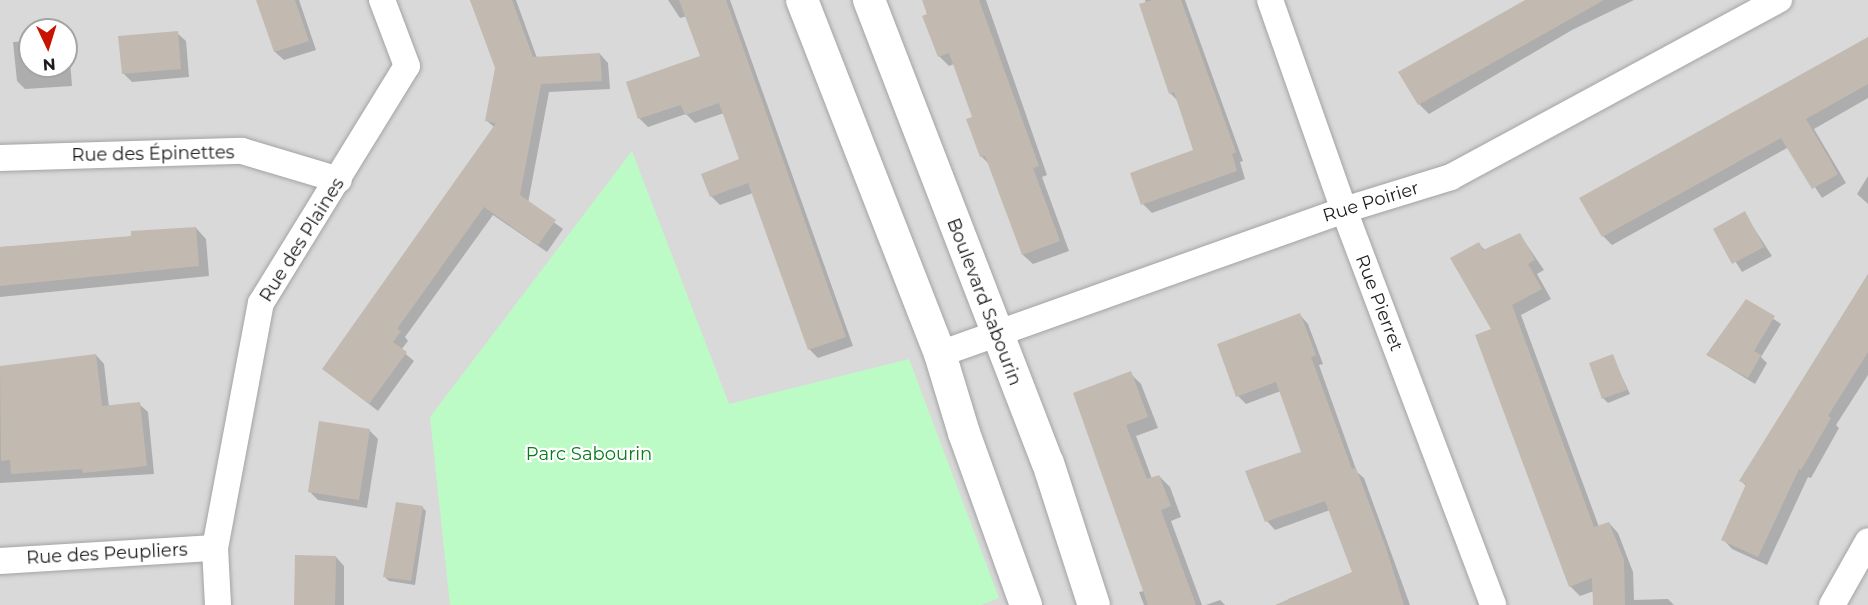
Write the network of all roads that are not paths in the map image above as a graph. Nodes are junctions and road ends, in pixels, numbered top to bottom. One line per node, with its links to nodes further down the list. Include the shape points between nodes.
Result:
1 (382, 0): 7 (street, Rue des Plaines, via 407,66)
2 (802, 0): 10 (street)
3 (869, 0): 9 (street, Boulevard Sabourin)
4 (1270, 0): 8 (street, Rue Pierret)
5 (1779, 0): 8 (street, Rue Poirier, via 1451,177)
6 (0, 158): 7 (street, Rue des Épinettes, via 242,151)
7 (339, 180): 12 (street, Rue des Plaines, via 261,303)
8 (1344, 210): 9 (street, Rue Poirier); 17 (street, Rue Pierret)
9 (996, 334): 10 (street, Rue Poirier); 16 (street, Boulevard Sabourin, via 1048,463)
10 (940, 354): 15 (street)
11 (1868, 541): 18 (street)
12 (215, 548): 13 (street, Rue des Peupliers); 14 (street, Rue des Plaines)
13 (0, 561)
14 (218, 605)
15 (1026, 605)
16 (1094, 605)
17 (1492, 605)
18 (1832, 605)

